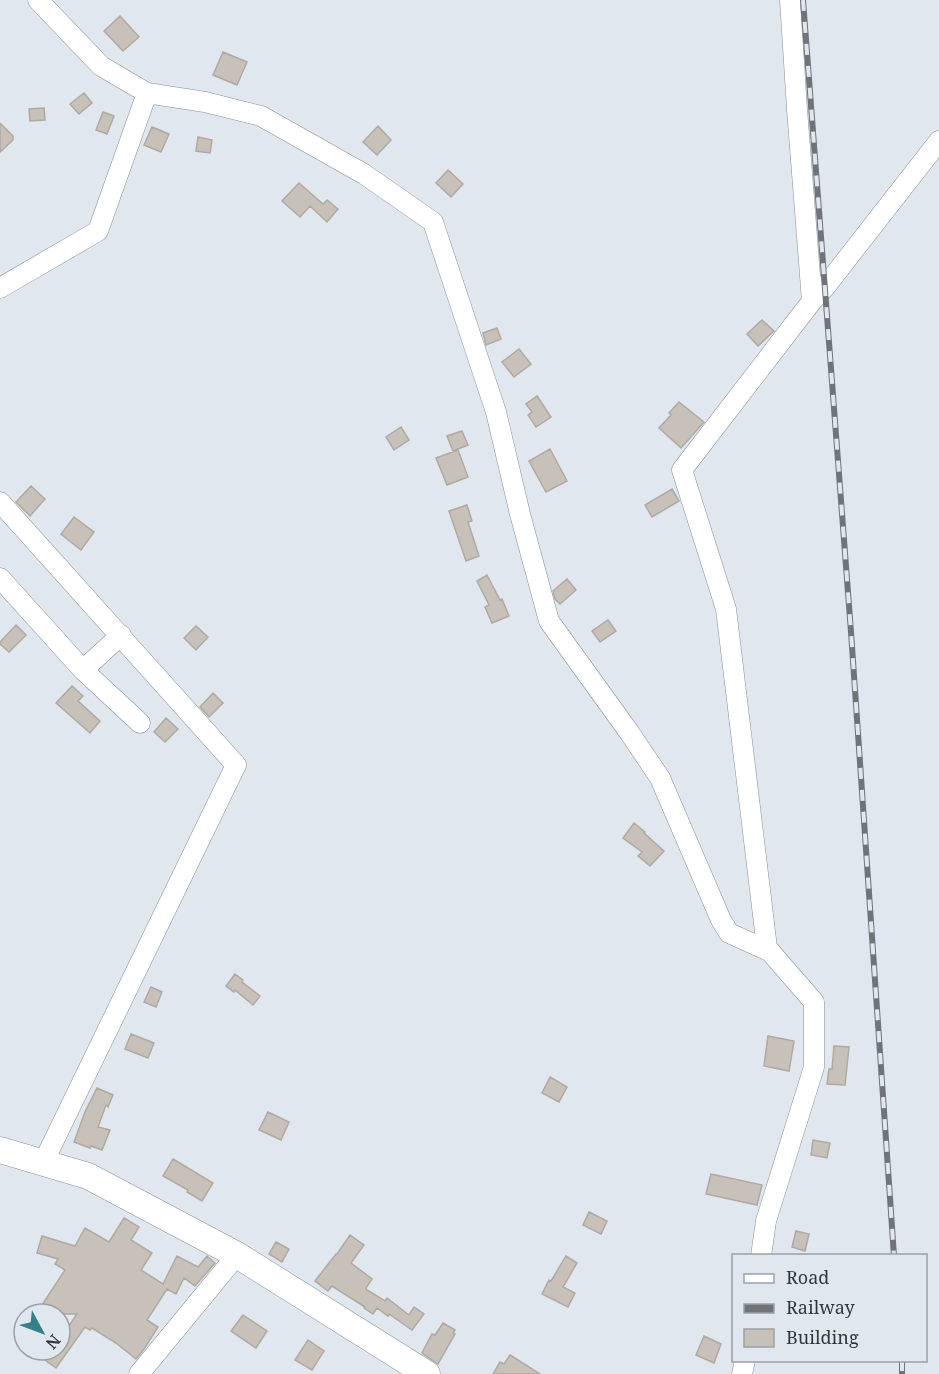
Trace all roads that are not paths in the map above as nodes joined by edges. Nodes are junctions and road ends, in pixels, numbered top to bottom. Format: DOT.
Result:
graph roads {
  1 [pos="38,0"];
  2 [pos="790,0"];
  3 [pos="147,93"];
  4 [pos="939,141"];
  5 [pos="0,288"];
  6 [pos="812,301"];
  7 [pos="0,502"];
  8 [pos="0,578"];
  9 [pos="120,636"];
  10 [pos="83,670"];
  11 [pos="140,723"];
  12 [pos="771,952"];
  13 [pos="0,1150"];
  14 [pos="44,1163"];
  15 [pos="761,1254"];
  16 [pos="237,1255"];
  17 [pos="139,1374"];
  18 [pos="427,1374"];
  1 -- 3 [label="street"];
  2 -- 6 [label="street"];
  3 -- 5 [label="street"];
  3 -- 12 [label="street"];
  4 -- 6 [label="street"];
  6 -- 12 [label="street"];
  7 -- 9 [label="street"];
  8 -- 10 [label="street"];
  9 -- 10 [label="street"];
  9 -- 14 [label="street"];
  10 -- 11 [label="street"];
  12 -- 15 [label="street"];
  13 -- 14 [label="main road"];
  14 -- 16 [label="main road"];
  16 -- 17 [label="street"];
  16 -- 18 [label="main road"];
}
